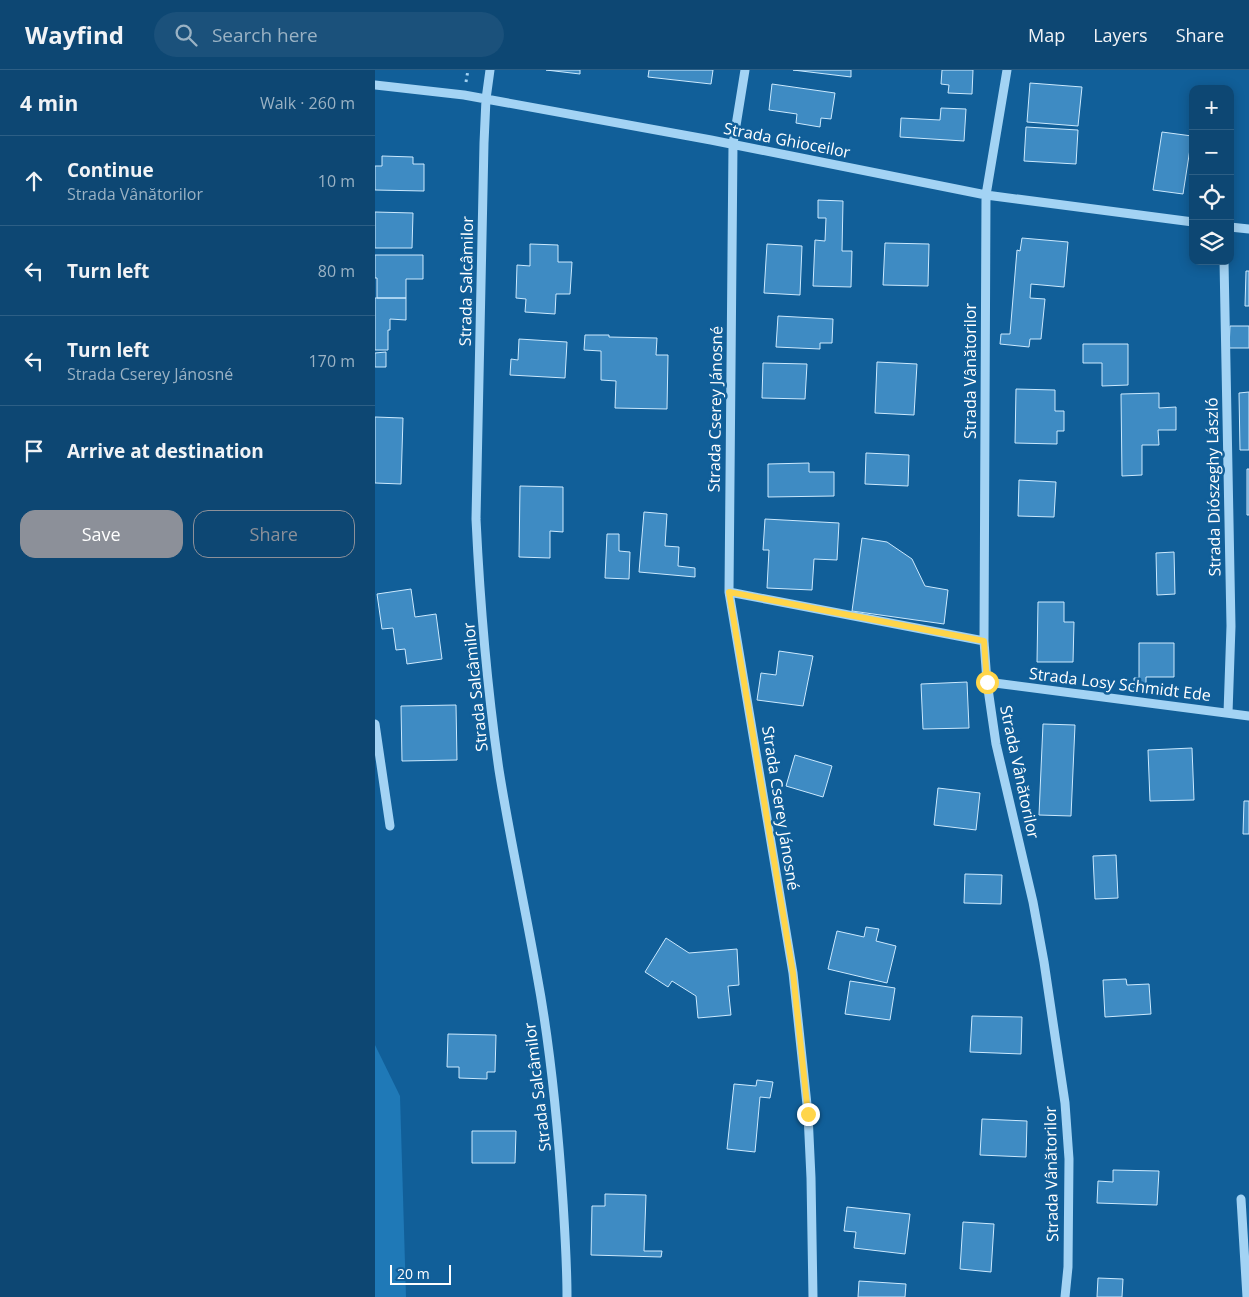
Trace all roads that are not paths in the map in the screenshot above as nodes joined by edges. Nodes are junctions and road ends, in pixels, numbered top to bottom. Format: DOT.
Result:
graph roads {
  1 [pos="490,70"];
  2 [pos="745,70"];
  3 [pos="1007,70"];
  4 [pos="375,84"];
  5 [pos="486,99"];
  6 [pos="733,144"];
  7 [pos="986,194"];
  8 [pos="1189,221"];
  9 [pos="1234,227"];
  10 [pos="1249,229"];
  11 [pos="1224,265"];
  12 [pos="729,592"];
  13 [pos="984,641"];
  14 [pos="987,682"];
  15 [pos="1228,713"];
  16 [pos="1249,716"];
  17 [pos="375,724"];
  18 [pos="391,826"];
  19 [pos="1241,1199"];
  20 [pos="567,1297"];
  21 [pos="813,1297"];
  22 [pos="1065,1297"];
  23 [pos="1247,1297"];
  1 -- 5 [label="street, Strada Salcâmilor"];
  2 -- 6 [label="street, Strada Cserey Jánosné"];
  3 -- 7 [label="street, Strada Vânătorilor"];
  4 -- 5 [label="street, Strada Ghioceilor"];
  5 -- 6 [label="street, Strada Ghioceilor"];
  5 -- 20 [label="street, Strada Salcâmilor"];
  6 -- 7 [label="street, Strada Ghioceilor"];
  6 -- 12 [label="street, Strada Cserey Jánosné"];
  7 -- 8 [label="street, Strada Ghioceilor"];
  7 -- 13 [label="street, Strada Vânătorilor"];
  9 -- 10 [label="street"];
  11 -- 15 [label="street, Strada Diószeghy László"];
  12 -- 13 [label="street"];
  12 -- 21 [label="street, Strada Cserey Jánosné"];
  13 -- 14 [label="street, Strada Vânătorilor"];
  14 -- 15 [label="street, Strada Losy Schmidt Ede"];
  14 -- 22 [label="street, Strada Vânătorilor"];
  15 -- 16 [label="street, Strada Losy Schmidt Ede"];
  17 -- 18 [label="street"];
  19 -- 23 [label="street"];
}
